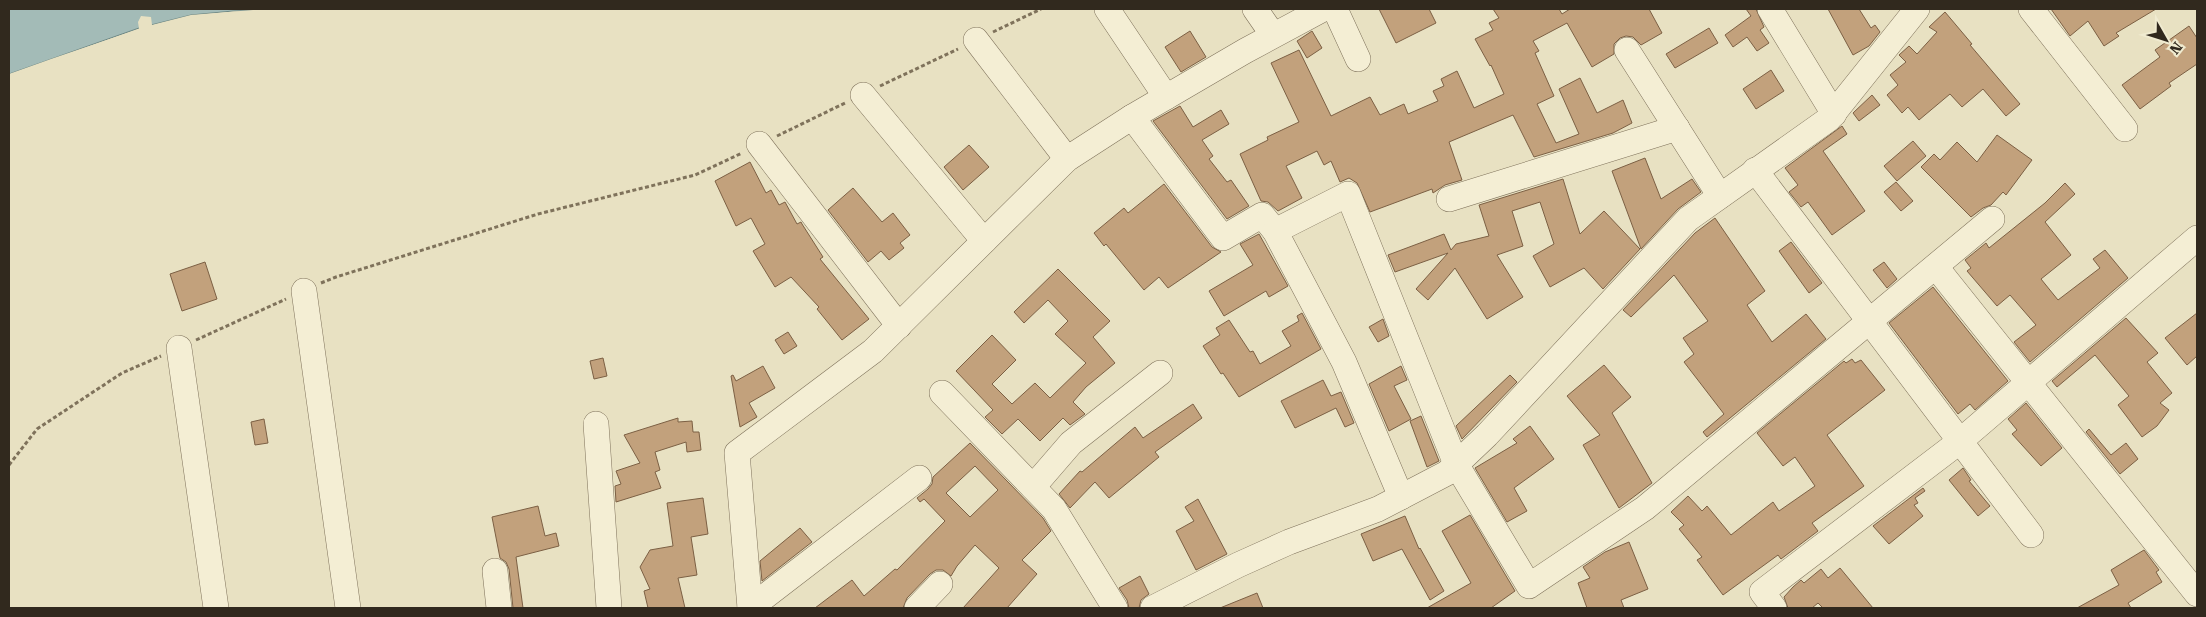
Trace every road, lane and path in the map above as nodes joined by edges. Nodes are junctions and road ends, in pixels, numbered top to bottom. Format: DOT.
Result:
graph roads {
  1 [pos="1041,9"];
  2 [pos="1106,9"];
  3 [pos="1255,9"];
  4 [pos="1323,9"];
  5 [pos="1335,9"];
  6 [pos="1770,9"];
  7 [pos="1917,9"];
  8 [pos="2030,9"];
  9 [pos="1273,35"];
  10 [pos="976,40"];
  11 [pos="1627,50"];
  12 [pos="1358,59"];
  13 [pos="862,95"];
  14 [pos="1166,97"];
  15 [pos="1834,114"];
  16 [pos="1132,117"];
  17 [pos="1677,128"];
  18 [pos="2125,129"];
  19 [pos="759,144"];
  20 [pos="1067,159"];
  21 [pos="1755,170"];
  22 [pos="1720,196"];
  23 [pos="1448,199"];
  24 [pos="1992,218"];
  25 [pos="1275,231"];
  26 [pos="2197,238"];
  27 [pos="984,241"];
  28 [pos="1936,267"];
  29 [pos="304,290"];
  30 [pos="1869,322"];
  31 [pos="898,326"];
  32 [pos="179,348"];
  33 [pos="1160,373"];
  34 [pos="2029,383"];
  35 [pos="942,393"];
  36 [pos="596,424"];
  37 [pos="1959,442"];
  38 [pos="1456,464"];
  39 [pos="9,465"];
  40 [pos="919,478"];
  41 [pos="1033,487"];
  42 [pos="1401,497"];
  43 [pos="2031,535"];
  44 [pos="495,571"];
  45 [pos="940,584"];
  46 [pos="2197,594"];
  47 [pos="216,608"];
  48 [pos="348,608"];
  49 [pos="499,608"];
  50 [pos="609,608"];
  51 [pos="750,608"];
  52 [pos="917,608"];
  53 [pos="1115,608"];
  54 [pos="1153,608"];
  55 [pos="1774,608"];
  1 -- 10 [label="path"];
  2 -- 14 [label="street"];
  3 -- 9 [label="street"];
  4 -- 9 [label="street"];
  5 -- 12 [label="street"];
  6 -- 15 [label="street"];
  7 -- 15 [label="street"];
  8 -- 18 [label="street"];
  9 -- 14 [label="street"];
  10 -- 13 [label="path"];
  10 -- 20 [label="street"];
  11 -- 17 [label="street"];
  13 -- 19 [label="path"];
  13 -- 27 [label="street"];
  14 -- 16 [label="street"];
  15 -- 21 [label="street"];
  16 -- 20 [label="street"];
  16 -- 25 [label="street"];
  17 -- 22 [label="street"];
  17 -- 23 [label="street"];
  19 -- 29 [label="path"];
  19 -- 31 [label="street"];
  20 -- 27 [label="street"];
  21 -- 22 [label="street"];
  21 -- 30 [label="street"];
  22 -- 38 [label="street"];
  24 -- 28 [label="street"];
  25 -- 38 [label="street"];
  25 -- 42 [label="street"];
  26 -- 34 [label="street"];
  27 -- 31 [label="street"];
  28 -- 30 [label="street"];
  28 -- 34 [label="street"];
  29 -- 32 [label="path"];
  29 -- 48 [label="street"];
  30 -- 37 [label="street"];
  30 -- 38 [label="street"];
  31 -- 51 [label="street"];
  32 -- 39 [label="path"];
  32 -- 47 [label="street"];
  33 -- 41 [label="street"];
  34 -- 37 [label="street"];
  34 -- 46 [label="street"];
  35 -- 41 [label="street"];
  36 -- 50 [label="street"];
  37 -- 43 [label="street"];
  37 -- 55 [label="street"];
  38 -- 42 [label="street"];
  40 -- 51 [label="street"];
  41 -- 53 [label="street"];
  42 -- 54 [label="street"];
  44 -- 49 [label="street"];
  45 -- 52 [label="street"];
}
